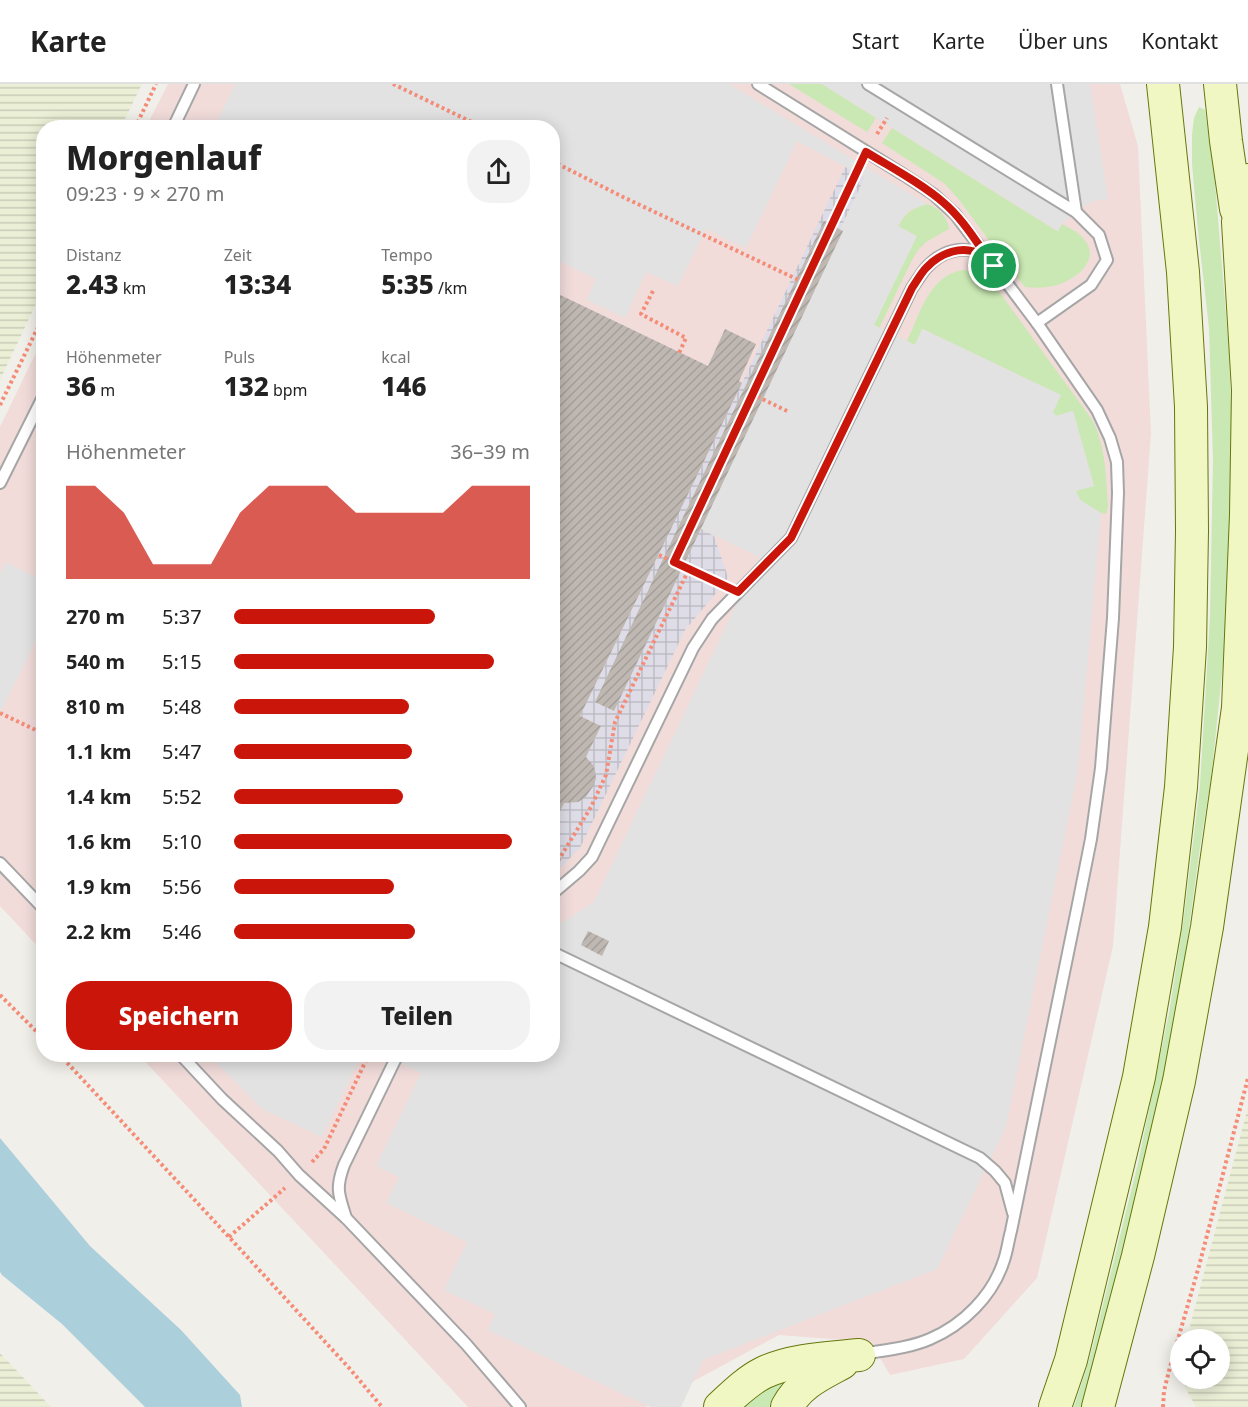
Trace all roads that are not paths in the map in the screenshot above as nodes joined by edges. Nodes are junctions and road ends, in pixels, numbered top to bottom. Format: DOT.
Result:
graph roads {
  1 [pos="194,84"];
  2 [pos="758,84"];
  3 [pos="868,84"];
  4 [pos="1057,84"];
  5 [pos="1163,84"];
  6 [pos="1220,84"];
  7 [pos="177,120"];
  8 [pos="1248,180"];
  9 [pos="1076,212"];
  10 [pos="1238,222"];
  11 [pos="994,266"];
  12 [pos="1037,323"];
  13 [pos="36,411"];
  14 [pos="0,483"];
  15 [pos="0,863"];
  16 [pos="560,887"];
  17 [pos="36,901"];
  18 [pos="560,956"];
  19 [pos="187,1062"];
  20 [pos="394,1062"];
  21 [pos="1014,1216"];
  22 [pos="346,1218"];
  23 [pos="859,1355"];
  24 [pos="520,1407"];
  25 [pos="720,1407"];
  26 [pos="787,1407"];
  27 [pos="1055,1407"];
  28 [pos="1099,1407"];
  1 -- 7 [label="lane"];
  2 -- 11 [label="lane"];
  3 -- 9 [label="lane"];
  4 -- 9 [label="lane"];
  5 -- 27 [label="main road"];
  6 -- 10 [label="main road"];
  8 -- 10 [label="main road"];
  9 -- 12 [label="lane"];
  10 -- 28 [label="main road"];
  11 -- 12 [label="lane"];
  11 -- 16 [label="lane"];
  12 -- 21 [label="lane"];
  13 -- 14 [label="lane"];
  15 -- 17 [label="lane"];
  18 -- 21 [label="lane"];
  19 -- 22 [label="lane"];
  20 -- 22 [label="lane"];
  21 -- 23 [label="lane"];
  22 -- 24 [label="lane"];
  23 -- 25 [label="main road"];
  23 -- 26 [label="main road"];
}
